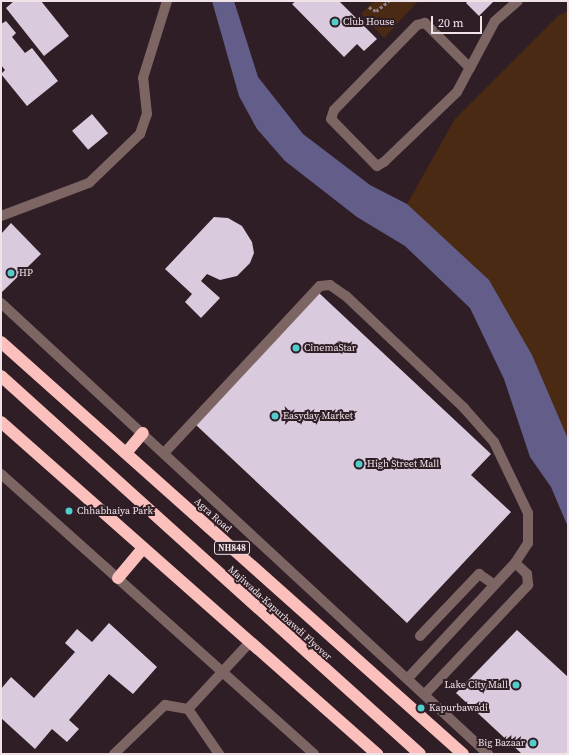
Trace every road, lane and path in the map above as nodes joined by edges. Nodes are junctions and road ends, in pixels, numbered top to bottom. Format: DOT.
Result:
graph roads {
  1 [pos="167,1"];
  2 [pos="389,1"];
  3 [pos="518,1"];
  4 [pos="368,7"];
  5 [pos="470,68"];
  6 [pos="1,216"];
  7 [pos="1,303"];
  8 [pos="1,342"];
  9 [pos="1,376"];
  10 [pos="1,422"];
  11 [pos="143,433"];
  12 [pos="165,452"];
  13 [pos="126,453"];
  14 [pos="1,474"];
  15 [pos="144,548"];
  16 [pos="515,563"];
  17 [pos="118,578"];
  18 [pos="495,585"];
  19 [pos="420,636"];
  20 [pos="250,642"];
  21 [pos="224,674"];
  22 [pos="409,677"];
  23 [pos="426,693"];
  24 [pos="188,709"];
  25 [pos="114,754"];
  26 [pos="219,754"];
  27 [pos="314,754"];
  28 [pos="377,754"];
  29 [pos="420,754"];
  30 [pos="463,754"];
  31 [pos="488,754"];
  1 -- 6 [label="street"];
  2 -- 4 [label="path"];
  3 -- 5 [label="street"];
  5 -- 5 [label="street"];
  7 -- 11 [label="street"];
  8 -- 13 [label="highway, Agra Road / NH848"];
  9 -- 29 [label="highway, Majiwada-Kapurbawdi Flyover"];
  10 -- 15 [label="highway"];
  11 -- 12 [label="street"];
  11 -- 13 [label="highway"];
  12 -- 16 [label="street"];
  12 -- 22 [label="street"];
  13 -- 30 [label="highway, Agra Road / NH848"];
  14 -- 17 [label="street"];
  15 -- 17 [label="highway"];
  15 -- 20 [label="highway"];
  16 -- 18 [label="street"];
  16 -- 23 [label="street"];
  17 -- 21 [label="street"];
  18 -- 19 [label="street"];
  18 -- 22 [label="street"];
  20 -- 21 [label="street"];
  20 -- 28 [label="highway"];
  21 -- 24 [label="street"];
  21 -- 27 [label="street"];
  22 -- 23 [label="street"];
  23 -- 31 [label="street"];
  24 -- 25 [label="street"];
  24 -- 26 [label="street"];
}
